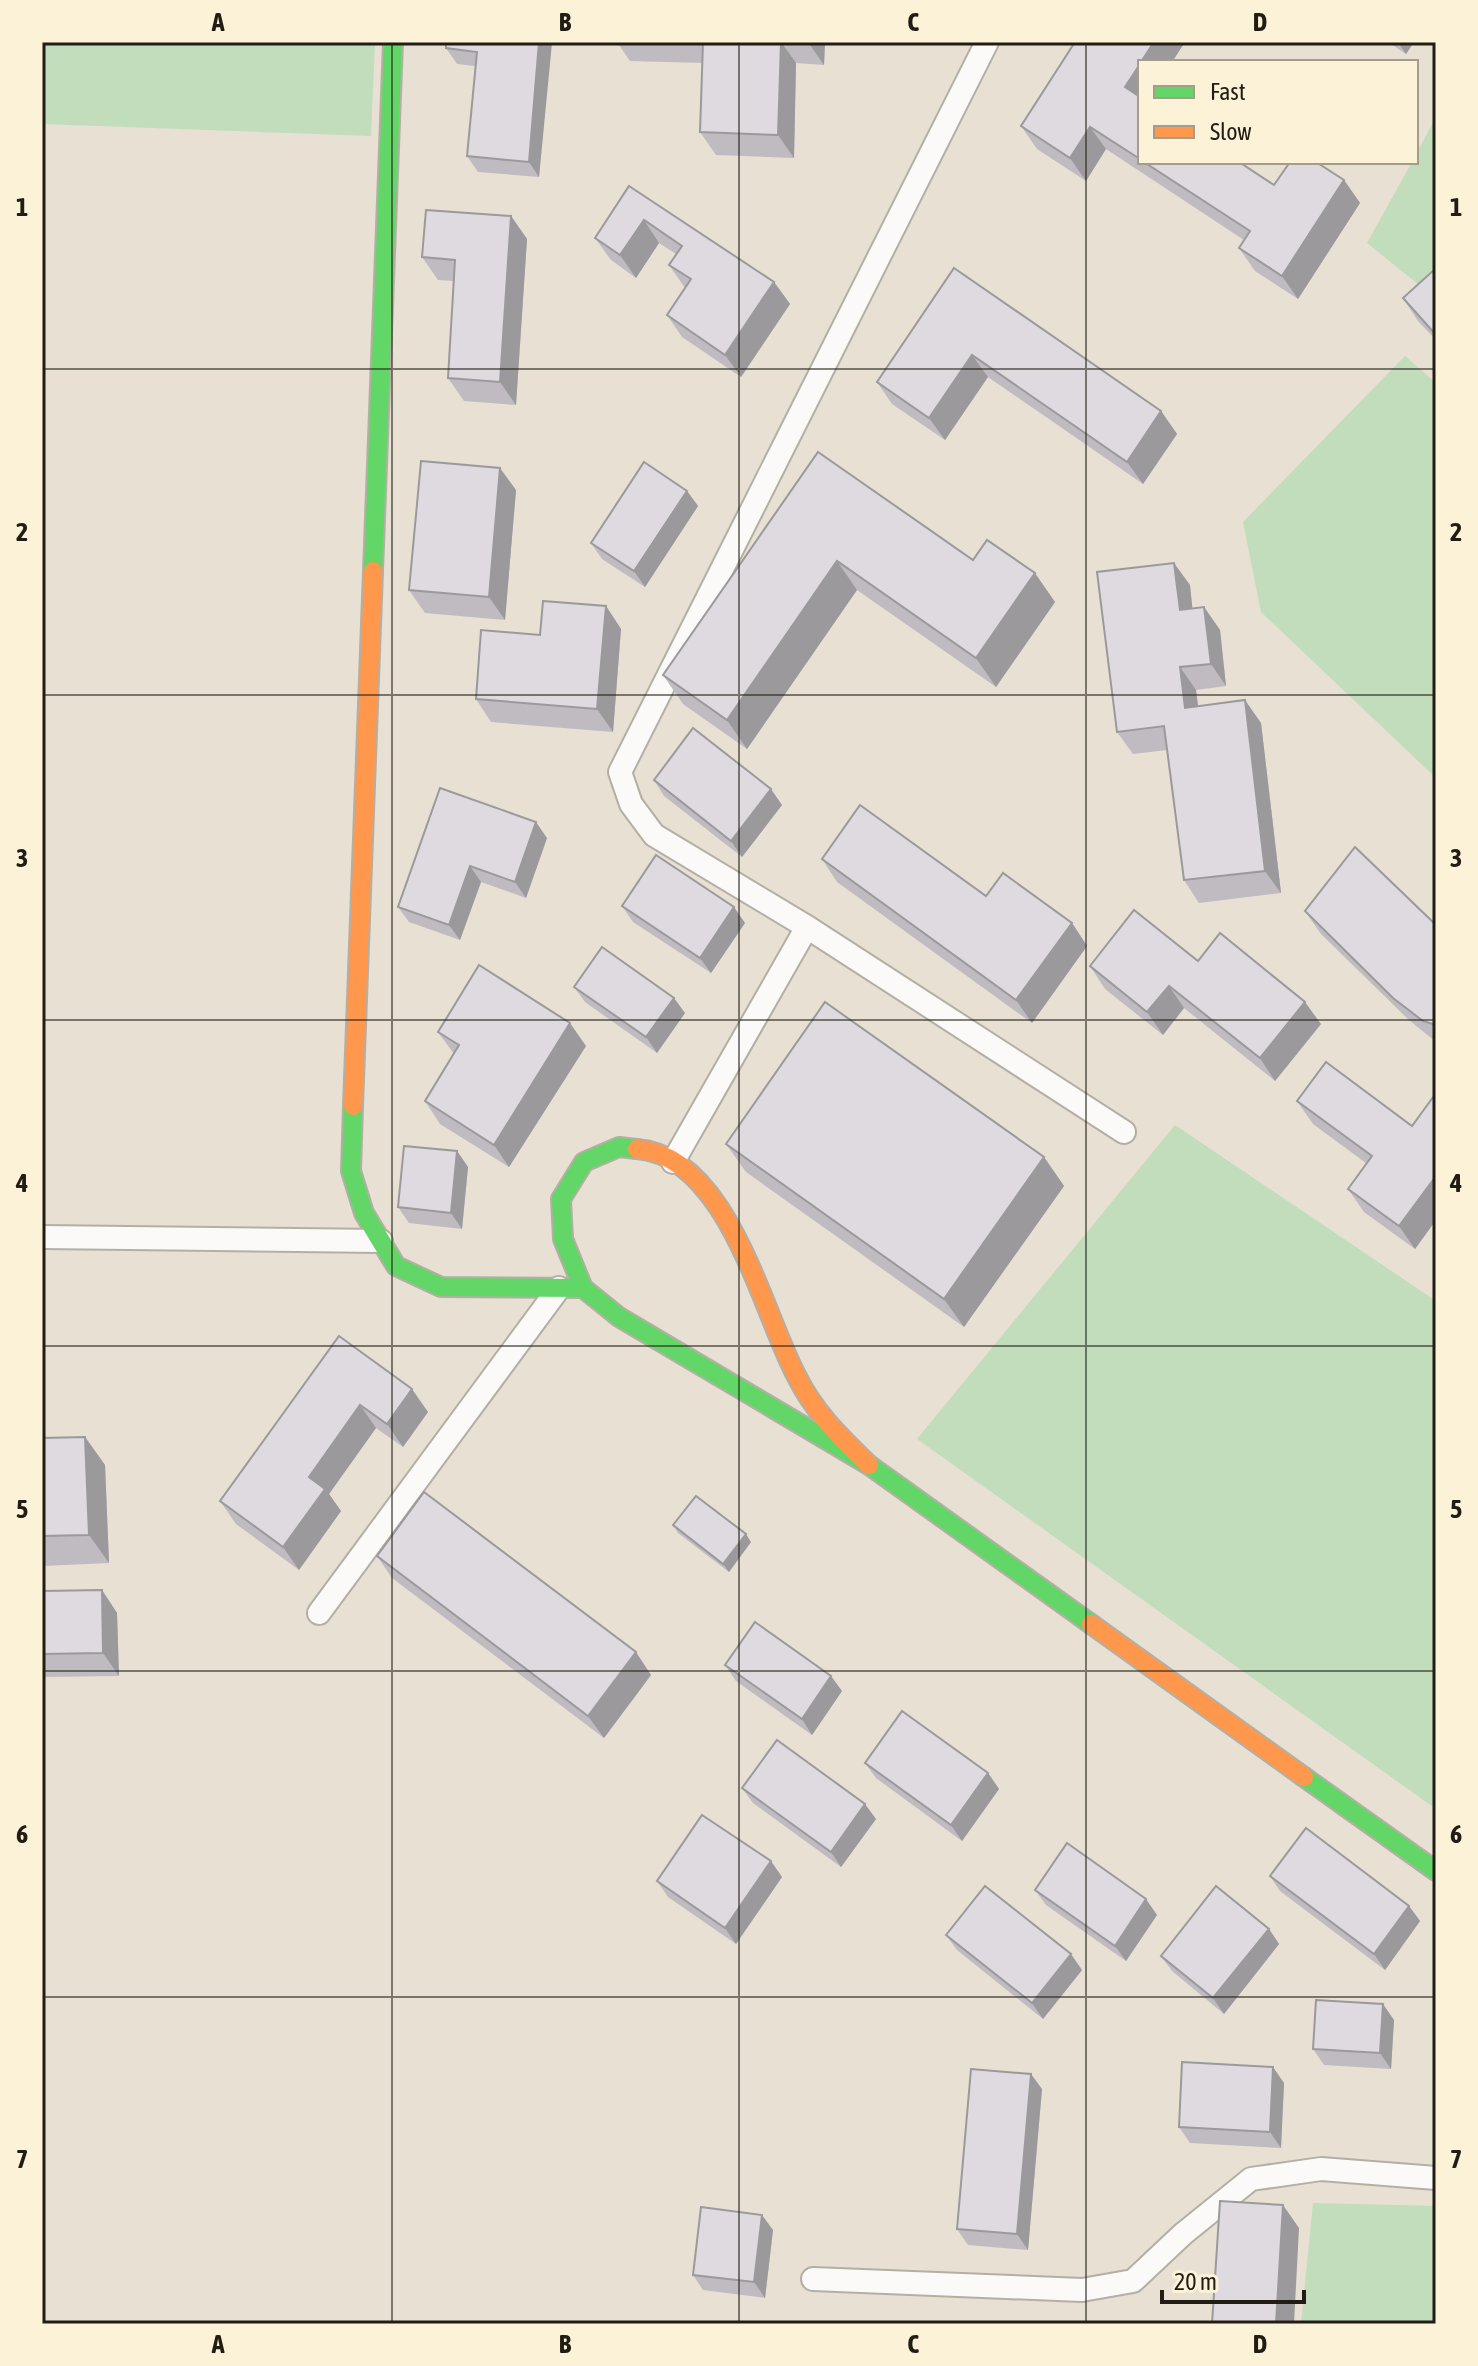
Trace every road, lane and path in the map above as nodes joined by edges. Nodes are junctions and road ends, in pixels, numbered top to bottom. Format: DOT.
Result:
graph roads {
  1 [pos="393,42"];
  2 [pos="987,42"];
  3 [pos="807,927"];
  4 [pos="1124,1132"];
  5 [pos="673,1162"];
  6 [pos="42,1237"];
  7 [pos="381,1241"];
  8 [pos="559,1288"];
  9 [pos="583,1288"];
  10 [pos="869,1465"];
  11 [pos="319,1613"];
  12 [pos="1436,1871"];
  13 [pos="1436,2178"];
  14 [pos="813,2279"];
  1 -- 7 [label="street"];
  2 -- 3 [label="lane"];
  3 -- 4 [label="lane"];
  3 -- 5 [label="lane"];
  5 -- 9 [label="street"];
  5 -- 10 [label="street"];
  6 -- 7 [label="lane"];
  7 -- 8 [label="street"];
  8 -- 9 [label="street"];
  8 -- 11 [label="lane"];
  9 -- 10 [label="street"];
  10 -- 12 [label="street"];
  13 -- 14 [label="lane"];
}
